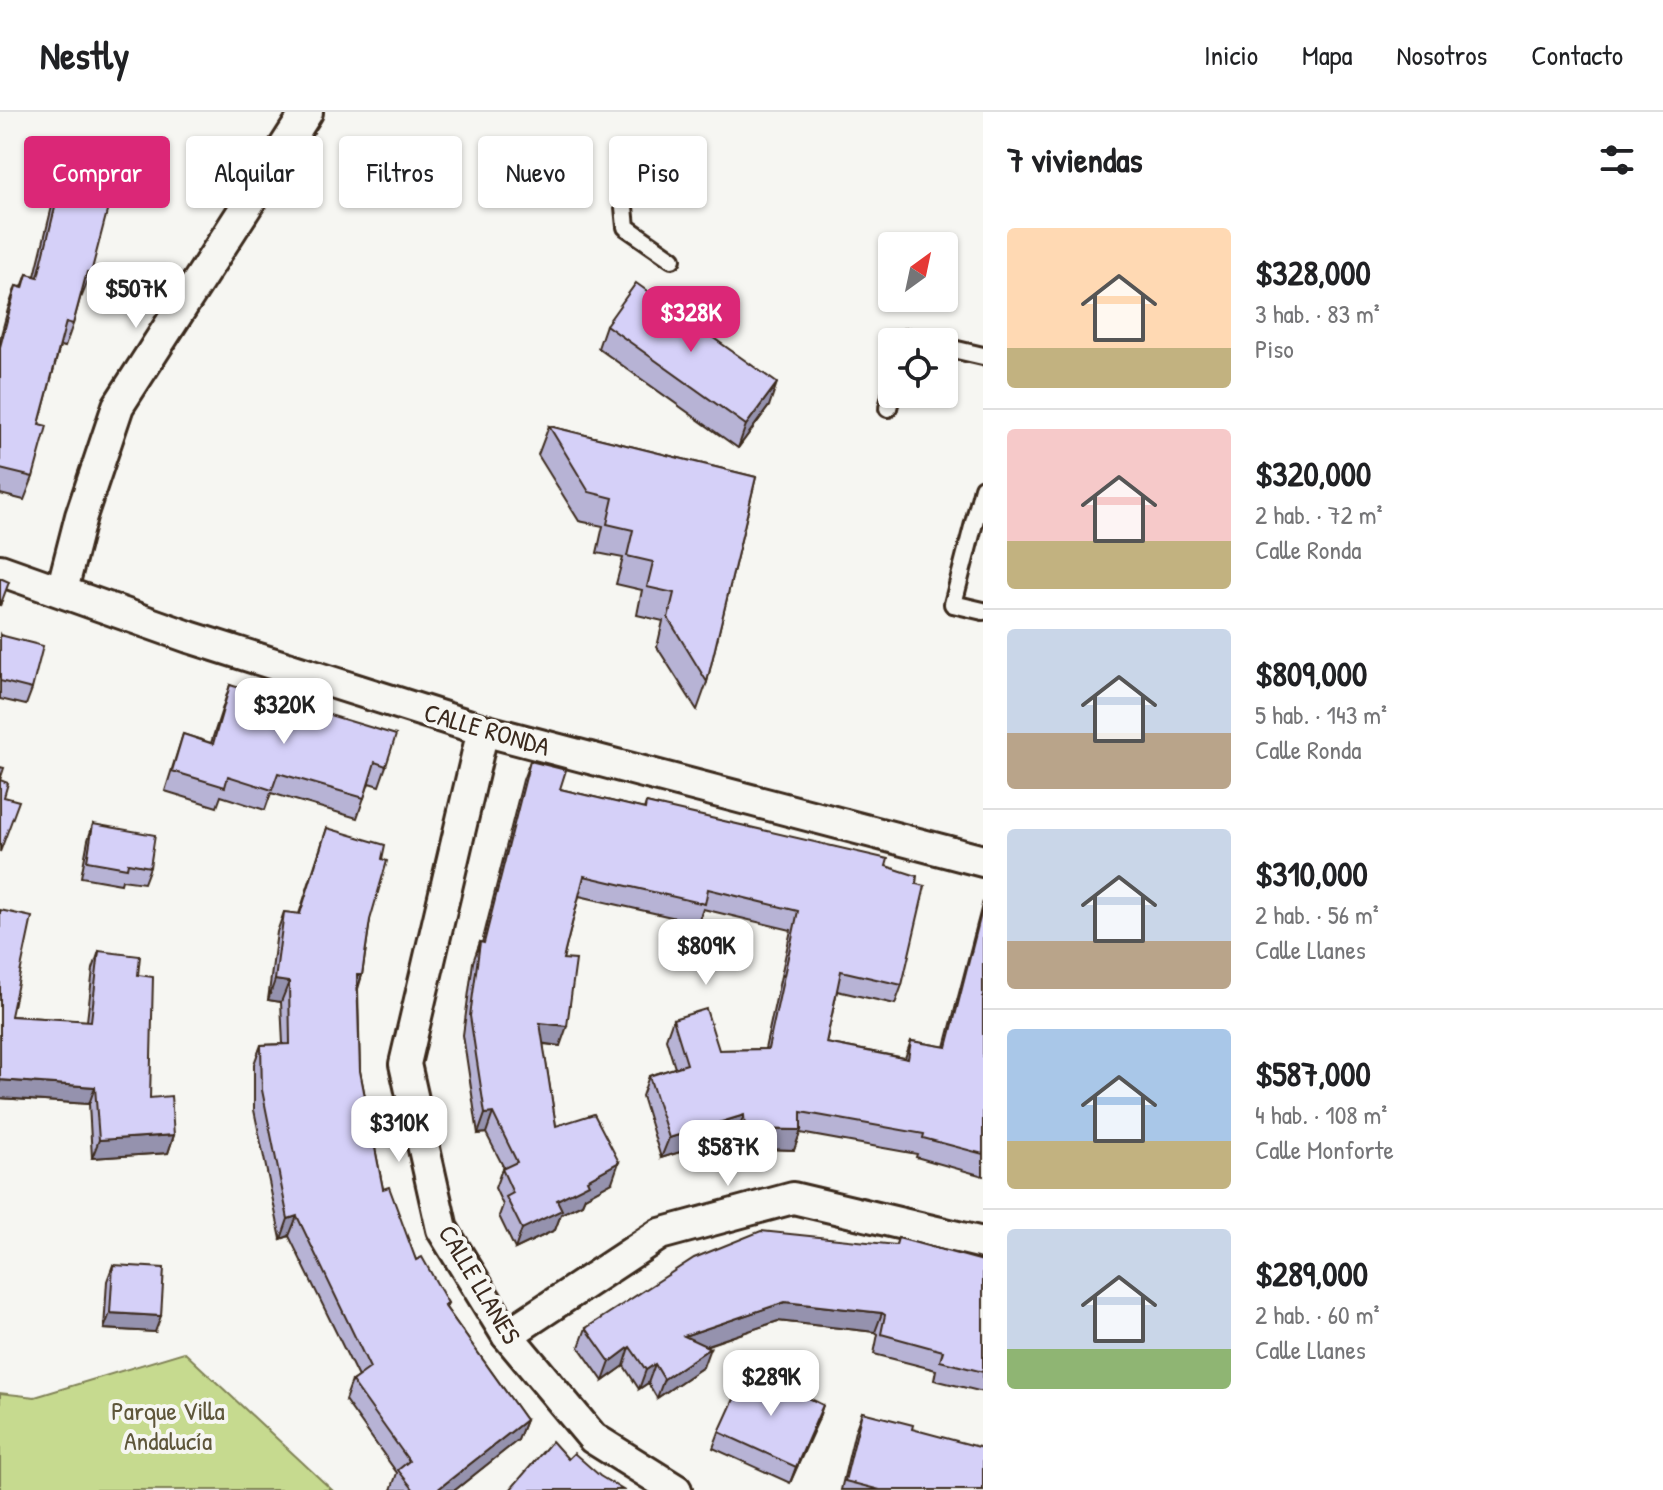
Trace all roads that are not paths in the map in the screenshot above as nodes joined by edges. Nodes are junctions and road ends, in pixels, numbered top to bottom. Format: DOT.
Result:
graph roads {
  1 [pos="307,112"];
  2 [pos="624,208"];
  3 [pos="672,259"];
  4 [pos="958,350"];
  5 [pos="983,356"];
  6 [pos="983,488"];
  7 [pos="0,570"];
  8 [pos="62,590"];
  9 [pos="983,611"];
  10 [pos="483,730"];
  11 [pos="983,861"];
  12 [pos="983,1243"];
  13 [pos="507,1335"];
  14 [pos="676,1490"];
  1 -- 8 [label="street"];
  2 -- 3 [label="lane"];
  4 -- 5 [label="lane"];
  6 -- 9 [label="lane"];
  7 -- 8 [label="street, CALLE RONDA"];
  8 -- 10 [label="street, CALLE RONDA"];
  10 -- 11 [label="street, CALLE RONDA"];
  10 -- 13 [label="street, CALLE LLANES"];
  12 -- 13 [label="street"];
  13 -- 14 [label="street, CALLE LLANES"];
}
